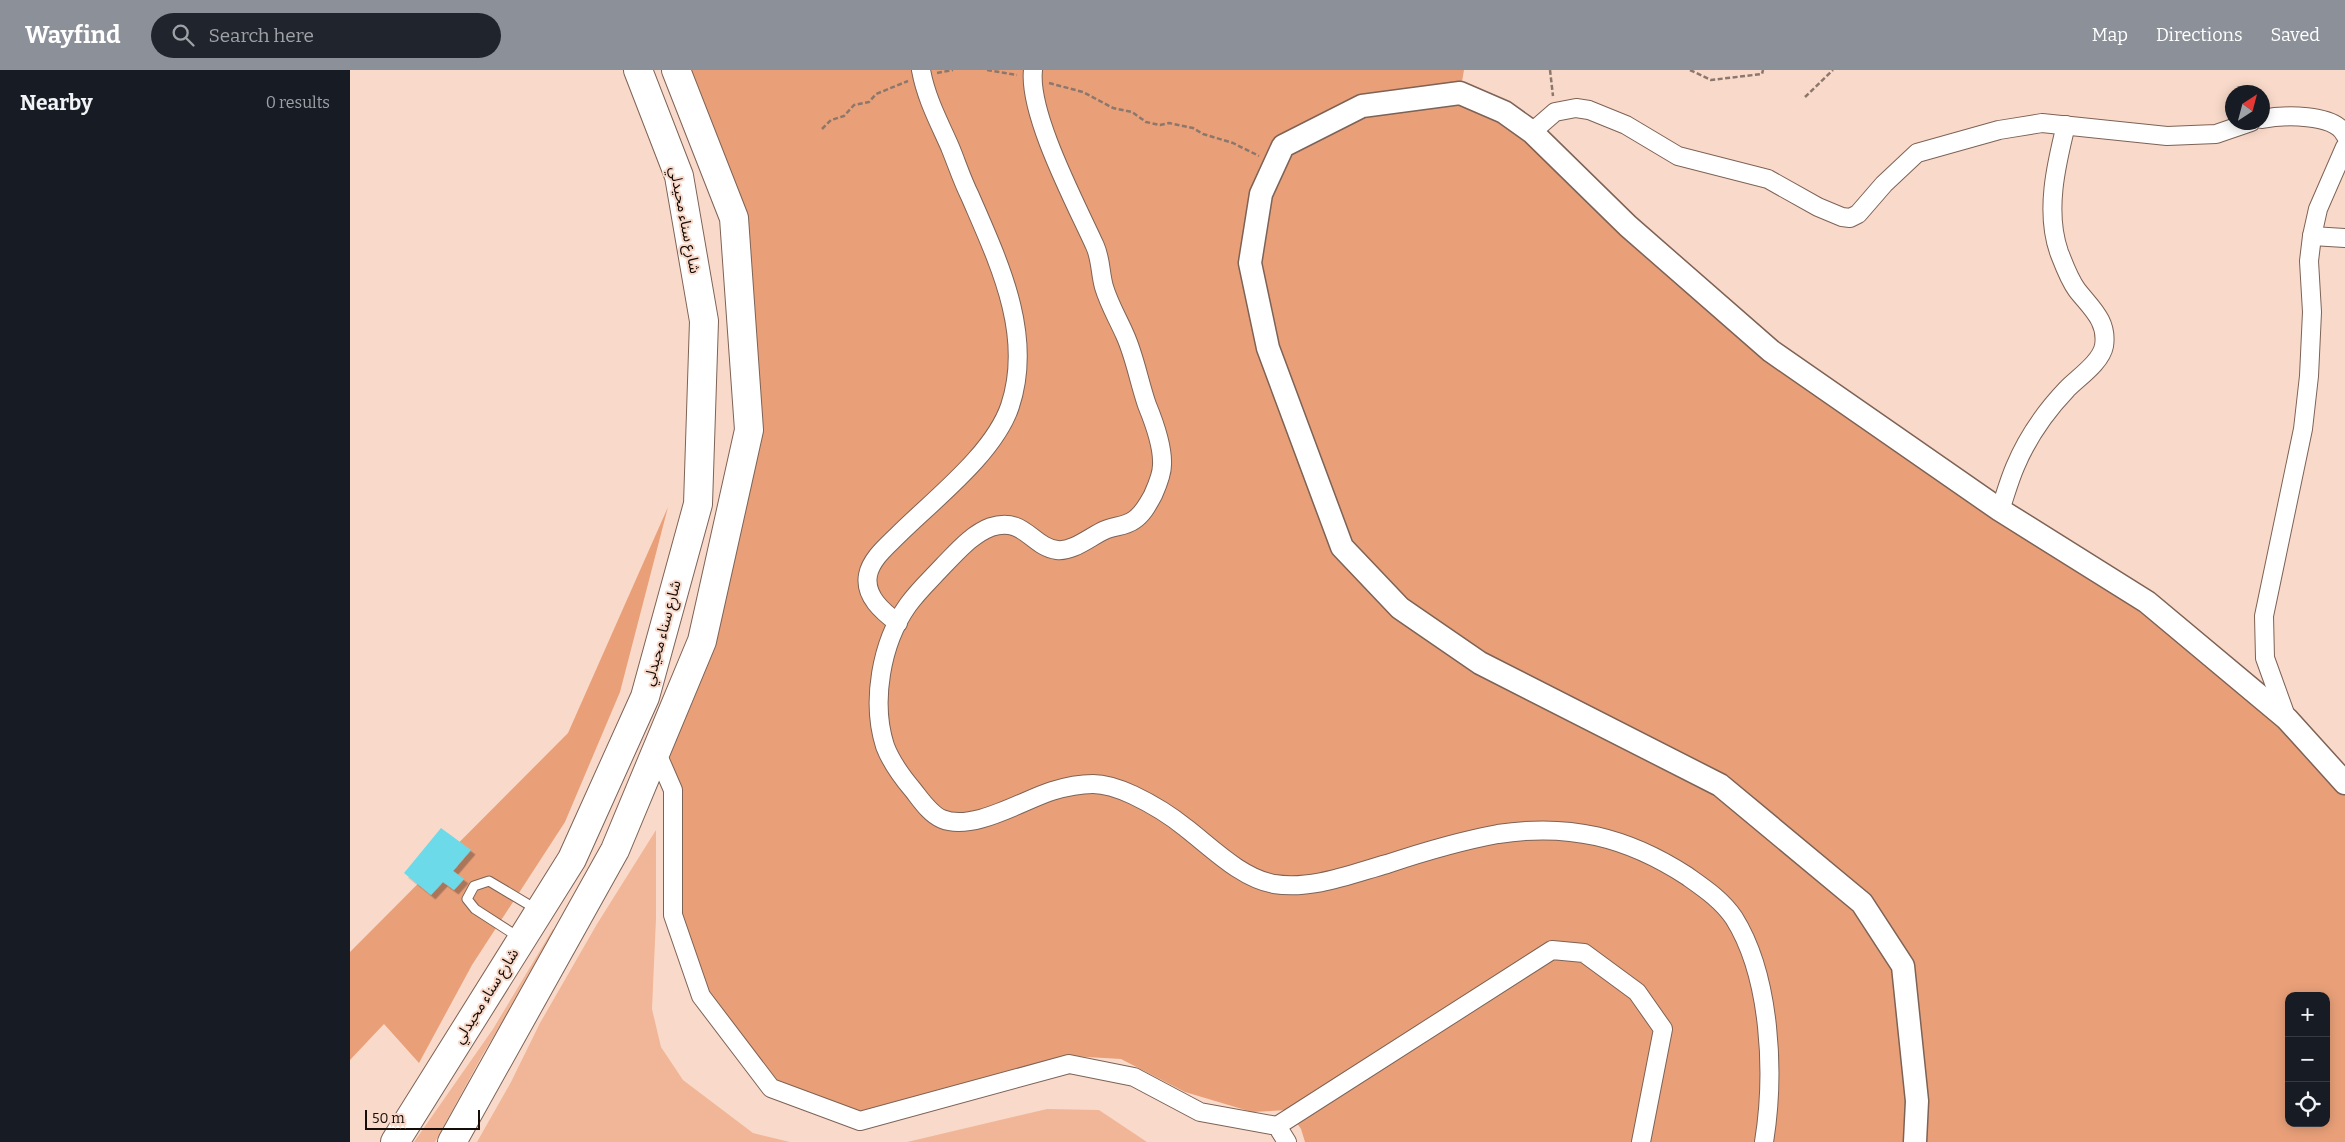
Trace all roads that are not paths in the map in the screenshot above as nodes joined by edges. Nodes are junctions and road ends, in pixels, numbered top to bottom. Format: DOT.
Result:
graph roads {
  1 [pos="638,70"];
  2 [pos="676,70"];
  3 [pos="921,74"];
  4 [pos="1033,75"];
  5 [pos="2270,118"];
  6 [pos="2066,125"];
  7 [pos="2228,130"];
  8 [pos="1532,132"];
  9 [pos="2345,135"];
  10 [pos="2345,147"];
  11 [pos="2312,236"];
  12 [pos="2345,238"];
  13 [pos="2000,510"];
  14 [pos="898,624"];
  15 [pos="2286,719"];
  16 [pos="656,751"];
  17 [pos="2345,783"];
  18 [pos="539,911"];
  19 [pos="522,939"];
  20 [pos="1277,1126"];
  21 [pos="394,1142"];
  22 [pos="452,1142"];
  23 [pos="1288,1142"];
  24 [pos="1641,1142"];
  25 [pos="1764,1142"];
  26 [pos="1915,1142"];
  1 -- 18 [label="main road, شارع سناء محيدلي"];
  2 -- 16 [label="main road"];
  3 -- 14 [label="street"];
  4 -- 14 [label="street"];
  5 -- 9 [label="street"];
  6 -- 7 [label="street"];
  6 -- 8 [label="street"];
  6 -- 13 [label="street"];
  8 -- 13 [label="street"];
  8 -- 26 [label="street"];
  10 -- 11 [label="street"];
  11 -- 12 [label="street"];
  11 -- 15 [label="street"];
  13 -- 15 [label="street"];
  14 -- 25 [label="street"];
  15 -- 17 [label="street"];
  16 -- 20 [label="street"];
  16 -- 22 [label="main road"];
  18 -- 19 [label="main road, شارع سناء محيدلي"];
  18 -- 19 [label="lane"];
  19 -- 21 [label="main road, شارع سناء محيدلي"];
  20 -- 23 [label="street"];
  20 -- 24 [label="street"];
}
